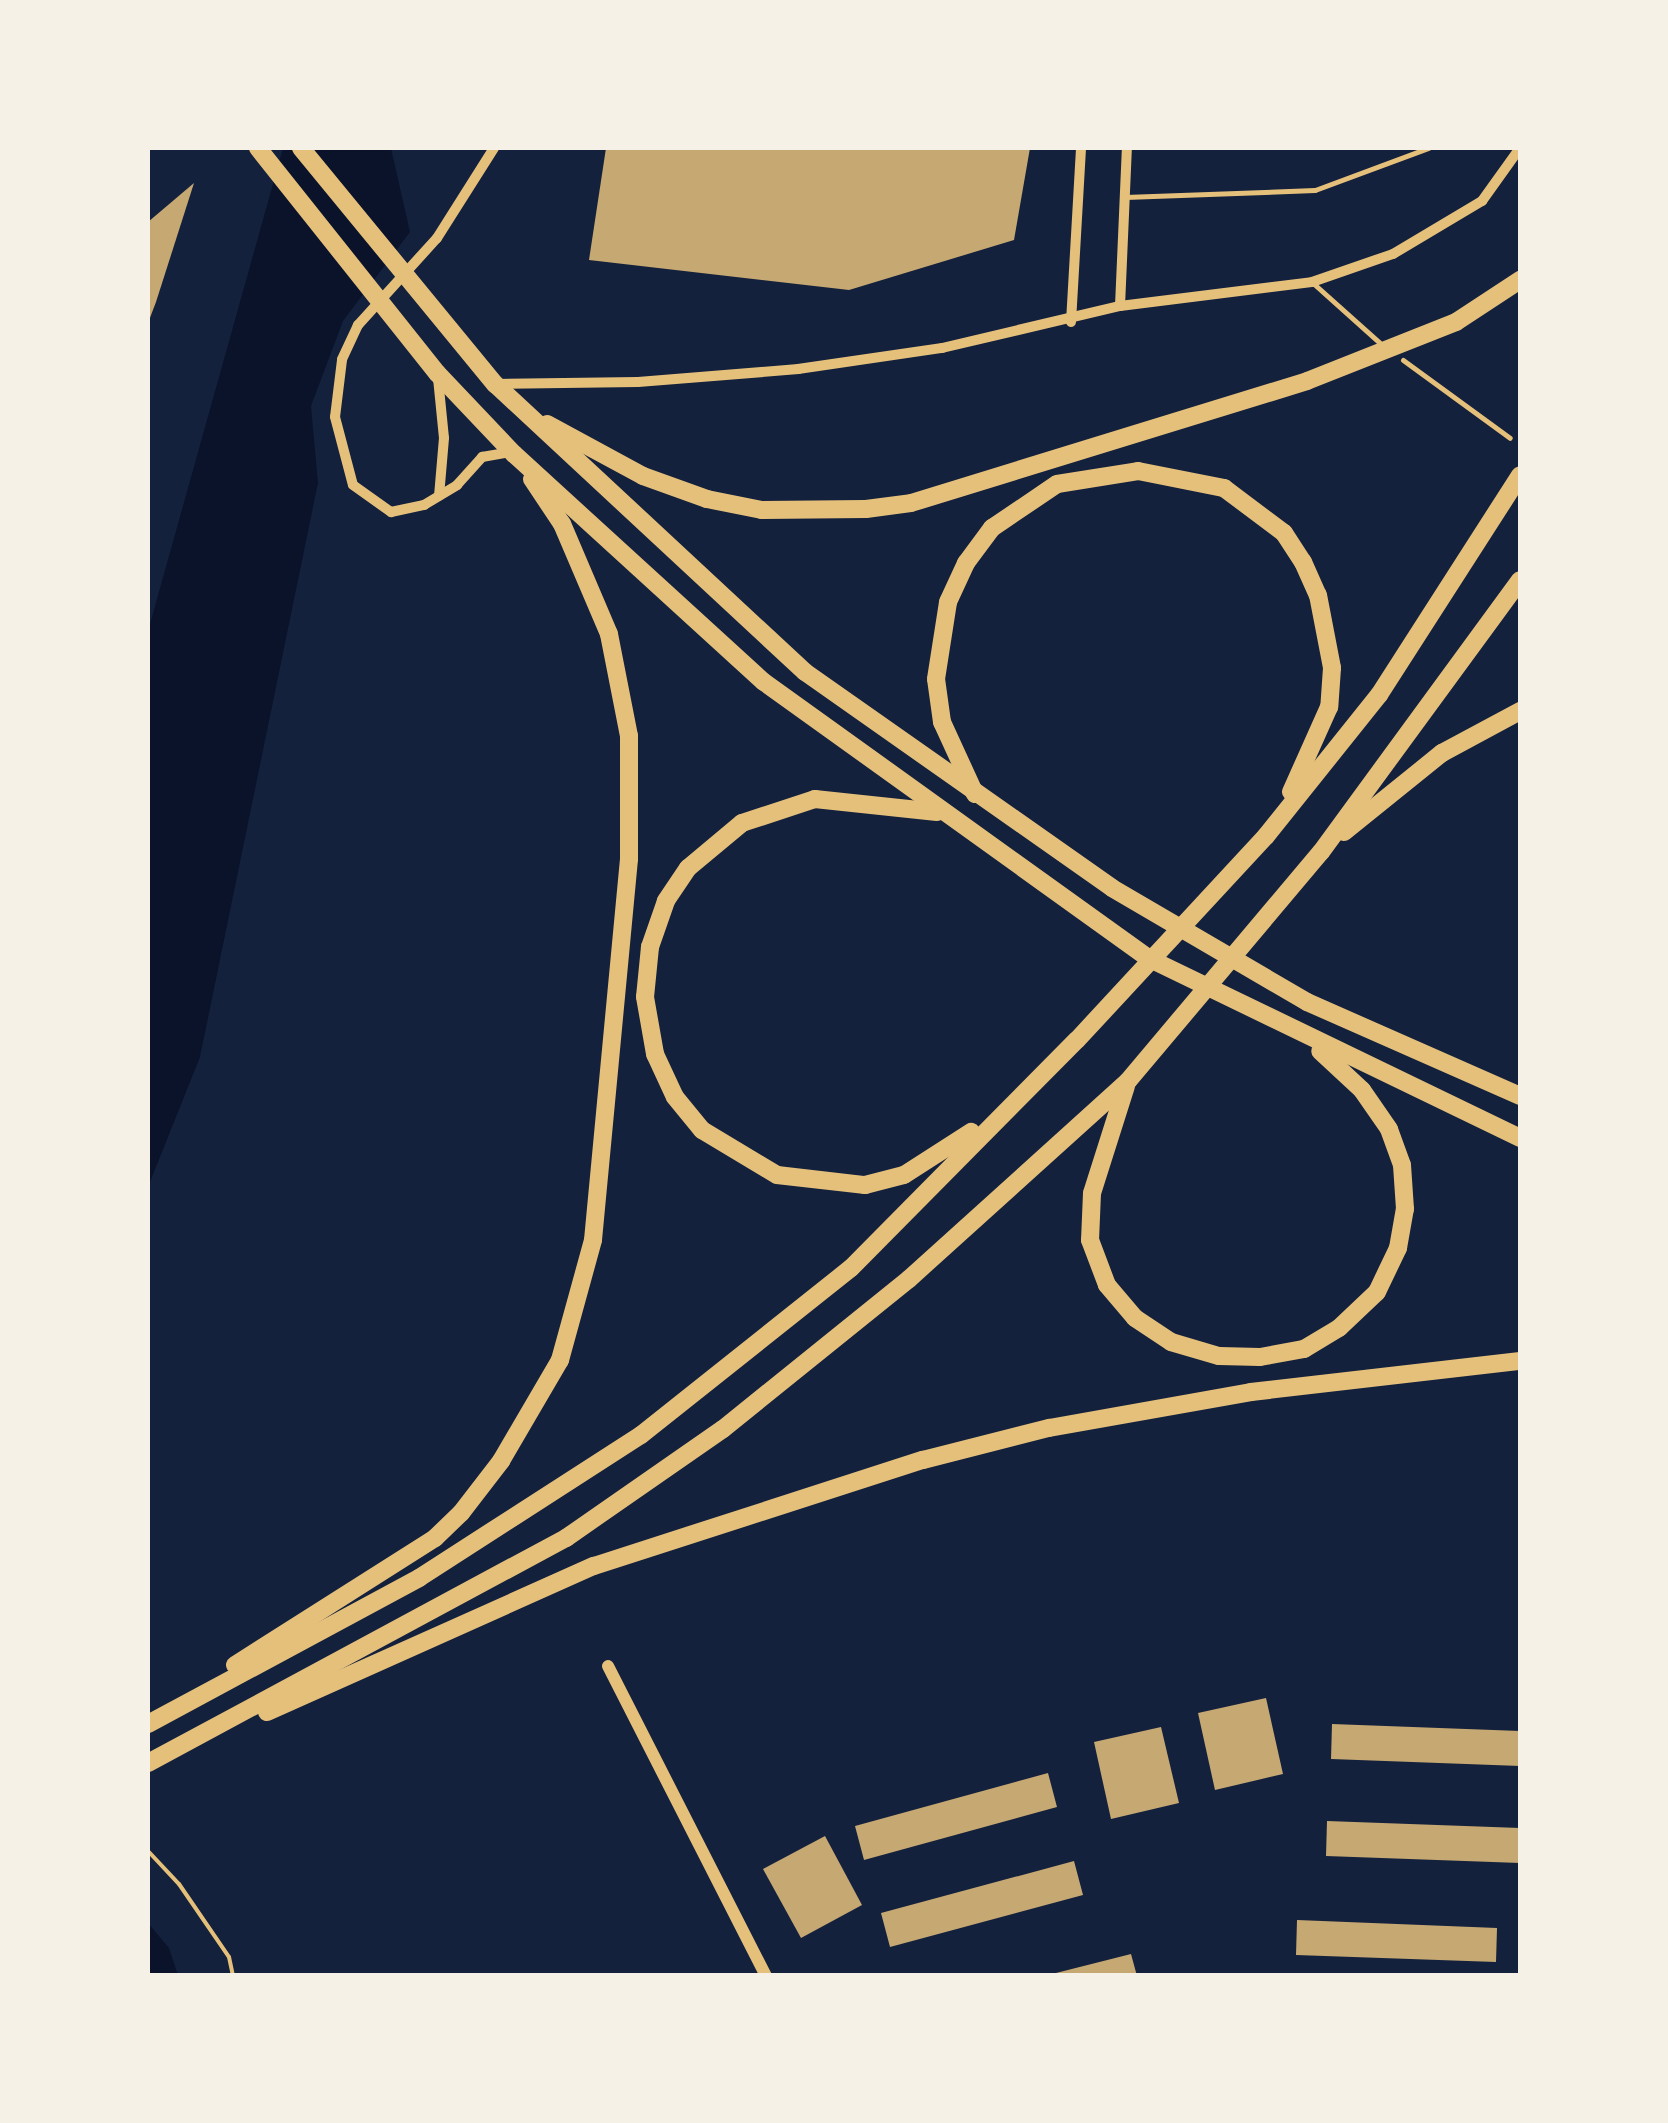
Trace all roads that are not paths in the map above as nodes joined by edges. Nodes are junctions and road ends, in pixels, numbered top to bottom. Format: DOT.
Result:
graph roads {
  1 [pos="258,148"];
  2 [pos="301,148"];
  3 [pos="494,148"];
  4 [pos="1081,148"];
  5 [pos="1127,148"];
  6 [pos="1428,148"];
  7 [pos="1520,148"];
  8 [pos="1125,198"];
  9 [pos="1520,280"];
  10 [pos="1312,282"];
  11 [pos="1120,306"];
  12 [pos="1071,322"];
  13 [pos="1380,343"];
  14 [pos="1403,360"];
  15 [pos="436,372"];
  16 [pos="495,384"];
  17 [pos="528,414"];
  18 [pos="1510,438"];
  19 [pos="514,454"];
  20 [pos="1520,475"];
  21 [pos="439,496"];
  22 [pos="1520,580"];
  23 [pos="1520,711"];
  24 [pos="975,794"];
  25 [pos="941,812"];
  26 [pos="1266,836"];
  27 [pos="1321,852"];
  28 [pos="1308,1039"];
  29 [pos="1078,1040"];
  30 [pos="1128,1081"];
  31 [pos="1515,1091"];
  32 [pos="1520,1138"];
  33 [pos="1520,1360"];
  34 [pos="608,1666"];
  35 [pos="148,1722"];
  36 [pos="148,1764"];
  37 [pos="766,1976"];
  1 -- 15 [label="highway"];
  2 -- 16 [label="highway"];
  3 -- 21 [label="street"];
  4 -- 12 [label="street"];
  5 -- 8 [label="street"];
  6 -- 8 [label="lane"];
  7 -- 10 [label="street"];
  8 -- 11 [label="street"];
  9 -- 17 [label="highway"];
  10 -- 11 [label="street"];
  10 -- 13 [label="lane"];
  11 -- 12 [label="street"];
  12 -- 16 [label="street"];
  14 -- 18 [label="lane"];
  15 -- 19 [label="highway"];
  15 -- 21 [label="street"];
  16 -- 17 [label="highway"];
  17 -- 24 [label="highway"];
  19 -- 21 [label="street"];
  19 -- 25 [label="highway"];
  19 -- 35 [label="highway"];
  20 -- 26 [label="highway"];
  22 -- 27 [label="highway"];
  23 -- 27 [label="highway"];
  24 -- 26 [label="highway"];
  24 -- 31 [label="highway"];
  25 -- 28 [label="highway"];
  25 -- 29 [label="highway"];
  26 -- 29 [label="highway"];
  27 -- 30 [label="highway"];
  28 -- 30 [label="highway"];
  28 -- 32 [label="highway"];
  29 -- 35 [label="highway"];
  30 -- 36 [label="highway"];
  33 -- 36 [label="highway"];
  34 -- 37 [label="street"];
}
